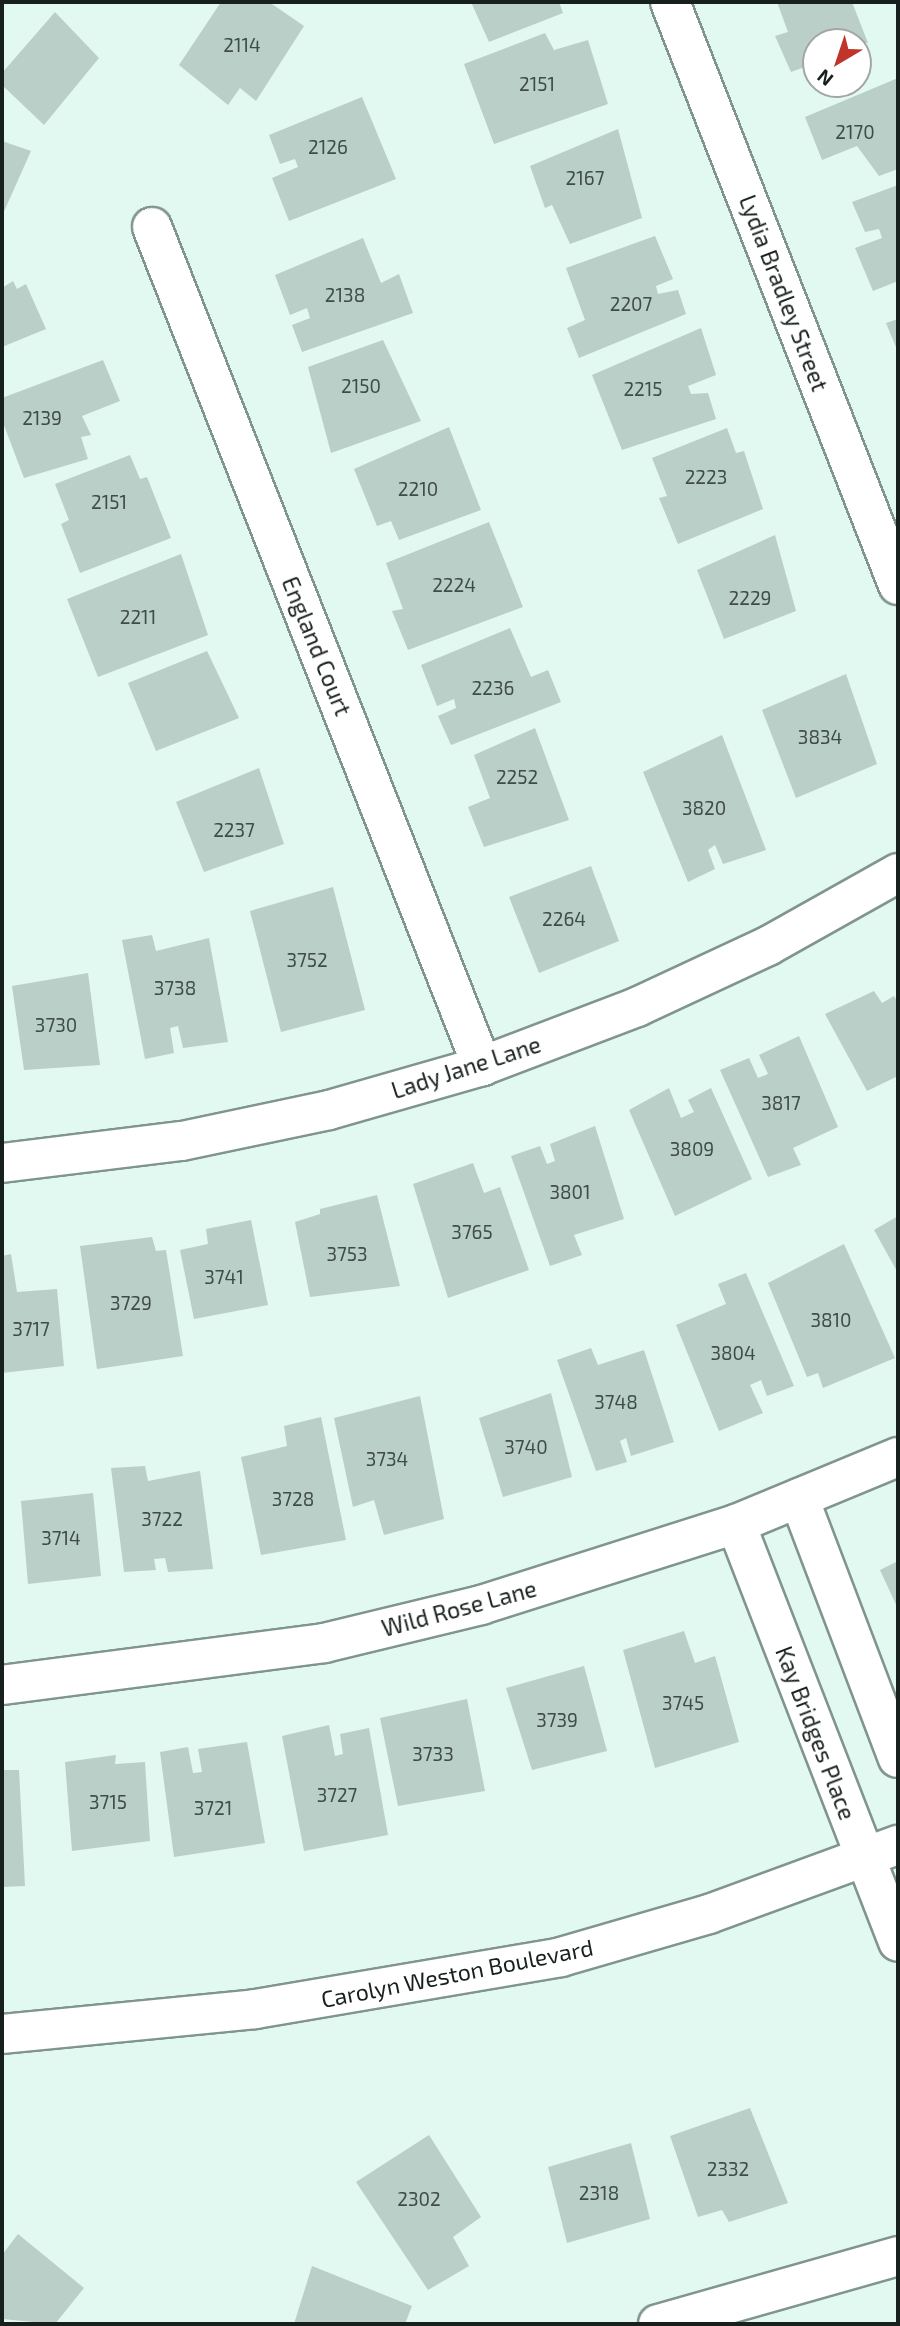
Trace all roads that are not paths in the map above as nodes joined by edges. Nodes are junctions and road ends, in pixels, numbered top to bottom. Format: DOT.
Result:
graph roads {
  1 [pos="670,2"];
  2 [pos="152,227"];
  3 [pos="898,584"];
  4 [pos="898,873"];
  5 [pos="482,1066"];
  6 [pos="2,1163"];
  7 [pos="898,1457"];
  8 [pos="799,1498"];
  9 [pos="736,1524"];
  10 [pos="2,1685"];
  11 [pos="898,1758"];
  12 [pos="882,1852"];
  13 [pos="898,1942"];
  14 [pos="2,2034"];
  15 [pos="898,2256"];
  16 [pos="658,2324"];
  1 -- 3 [label="street, Lydia Bradley Street"];
  2 -- 5 [label="street, England Court"];
  4 -- 5 [label="street, Lady Jane Lane"];
  5 -- 6 [label="street, Lady Jane Lane"];
  7 -- 8 [label="street, Wild Rose Lane"];
  8 -- 9 [label="street, Wild Rose Lane"];
  8 -- 11 [label="street"];
  9 -- 10 [label="street, Wild Rose Lane"];
  9 -- 12 [label="street, Kay Bridges Place"];
  12 -- 13 [label="street, Kay Bridges Place"];
  12 -- 14 [label="street, Carolyn Weston Boulevard"];
  15 -- 16 [label="street"];
}
